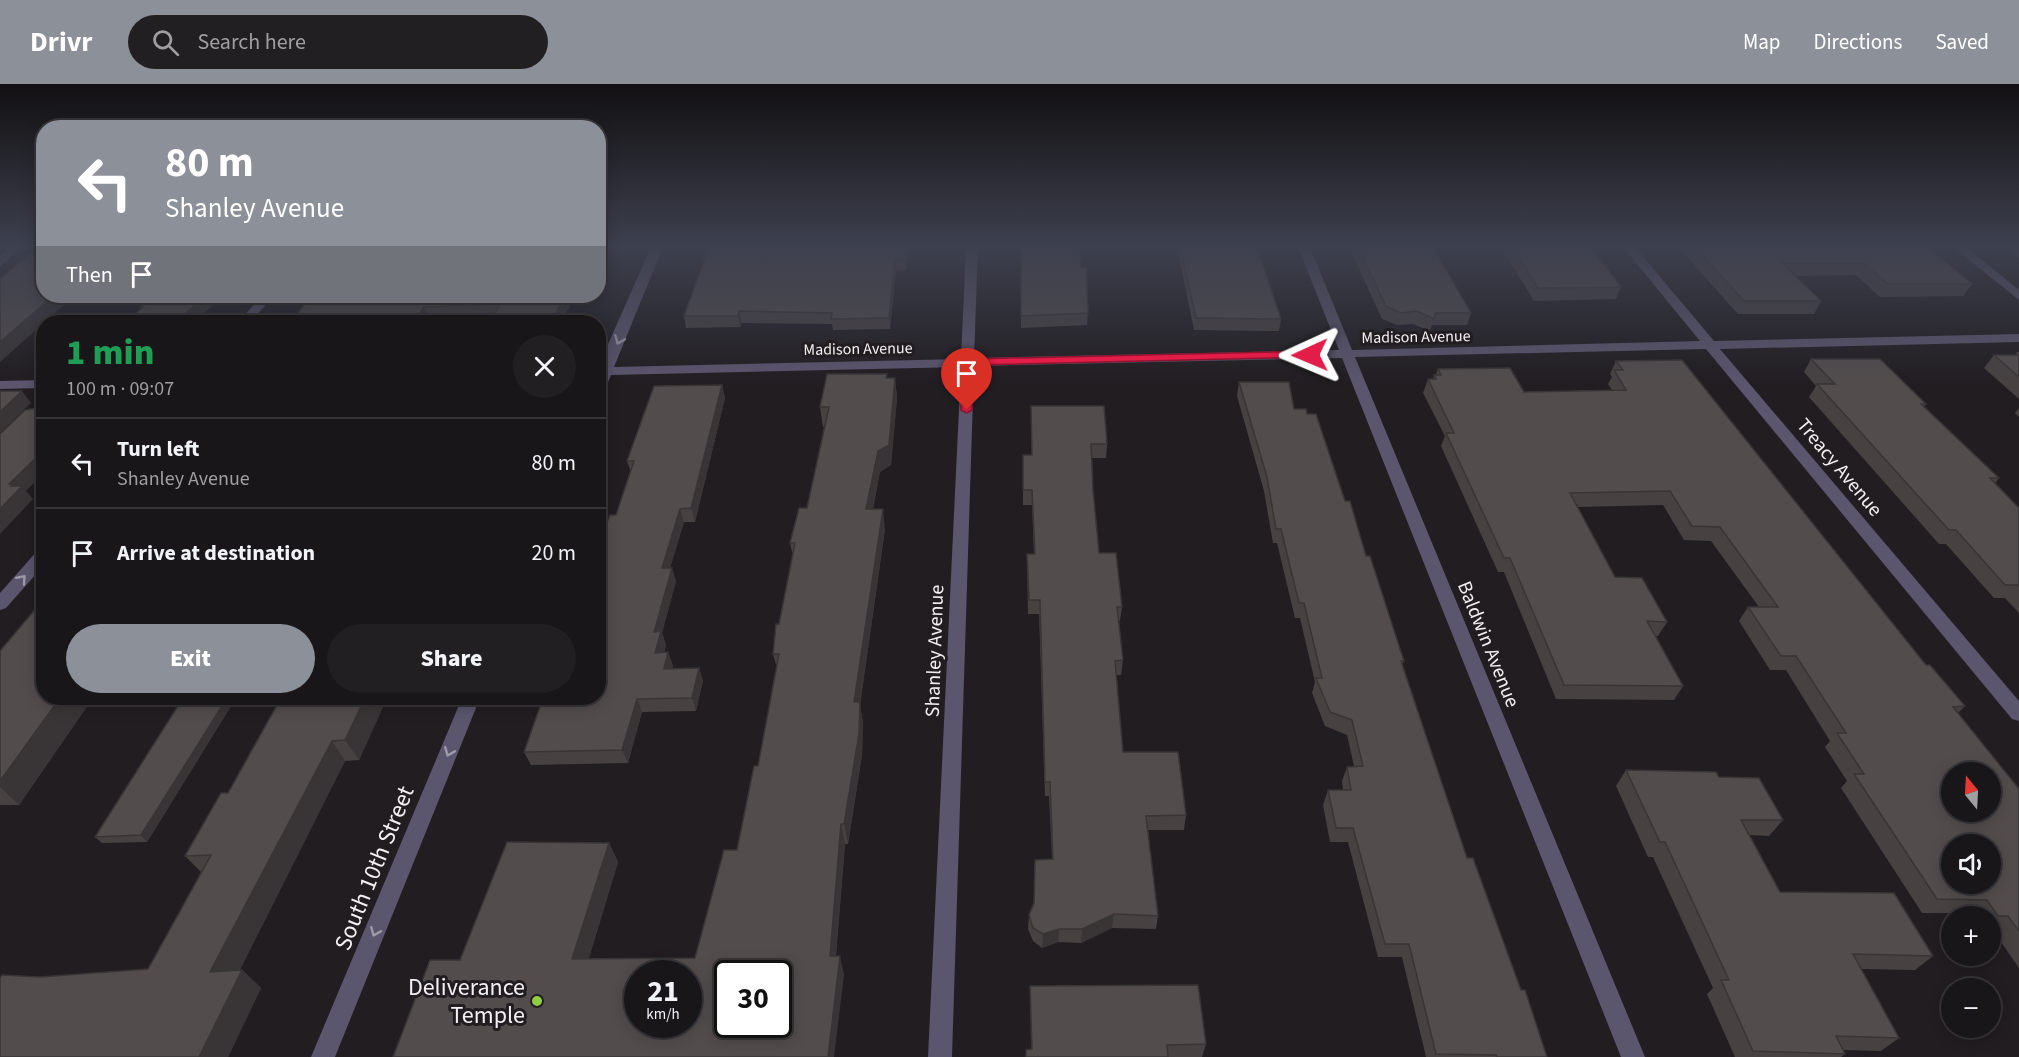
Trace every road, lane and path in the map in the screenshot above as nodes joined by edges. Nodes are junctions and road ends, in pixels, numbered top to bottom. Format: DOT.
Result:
graph roads {
  1 [pos="637,292"];
  2 [pos="971,292"];
  3 [pos="1322,292"];
  4 [pos="1666,292"];
  5 [pos="262,303"];
  6 [pos="250,315"];
  7 [pos="2019,338"];
  8 [pos="1710,345"];
  9 [pos="1348,354"];
  10 [pos="606,362"];
  11 [pos="969,362"];
  12 [pos="606,371"];
  13 [pos="36,384"];
  14 [pos="0,385"];
  15 [pos="36,563"];
  16 [pos="0,604"];
  17 [pos="468,705"];
  18 [pos="2019,714"];
  19 [pos="323,1057"];
  20 [pos="940,1057"];
  21 [pos="1633,1057"];
  1 -- 10 [label="street, one-way"];
  2 -- 11 [label="street, Shanley Avenue"];
  3 -- 9 [label="street, Baldwin Avenue"];
  4 -- 8 [label="street, Treacy Avenue"];
  5 -- 6 [label="street"];
  7 -- 8 [label="street, Madison Avenue"];
  8 -- 9 [label="street, Madison Avenue"];
  8 -- 18 [label="street, Treacy Avenue"];
  9 -- 11 [label="street, Madison Avenue"];
  9 -- 21 [label="street, Baldwin Avenue"];
  11 -- 12 [label="street, Madison Avenue"];
  11 -- 20 [label="street, Shanley Avenue"];
  13 -- 14 [label="street"];
  16 -- 15 [label="street, one-way"];
  17 -- 19 [label="street, South 10th Street, one-way"];
}
